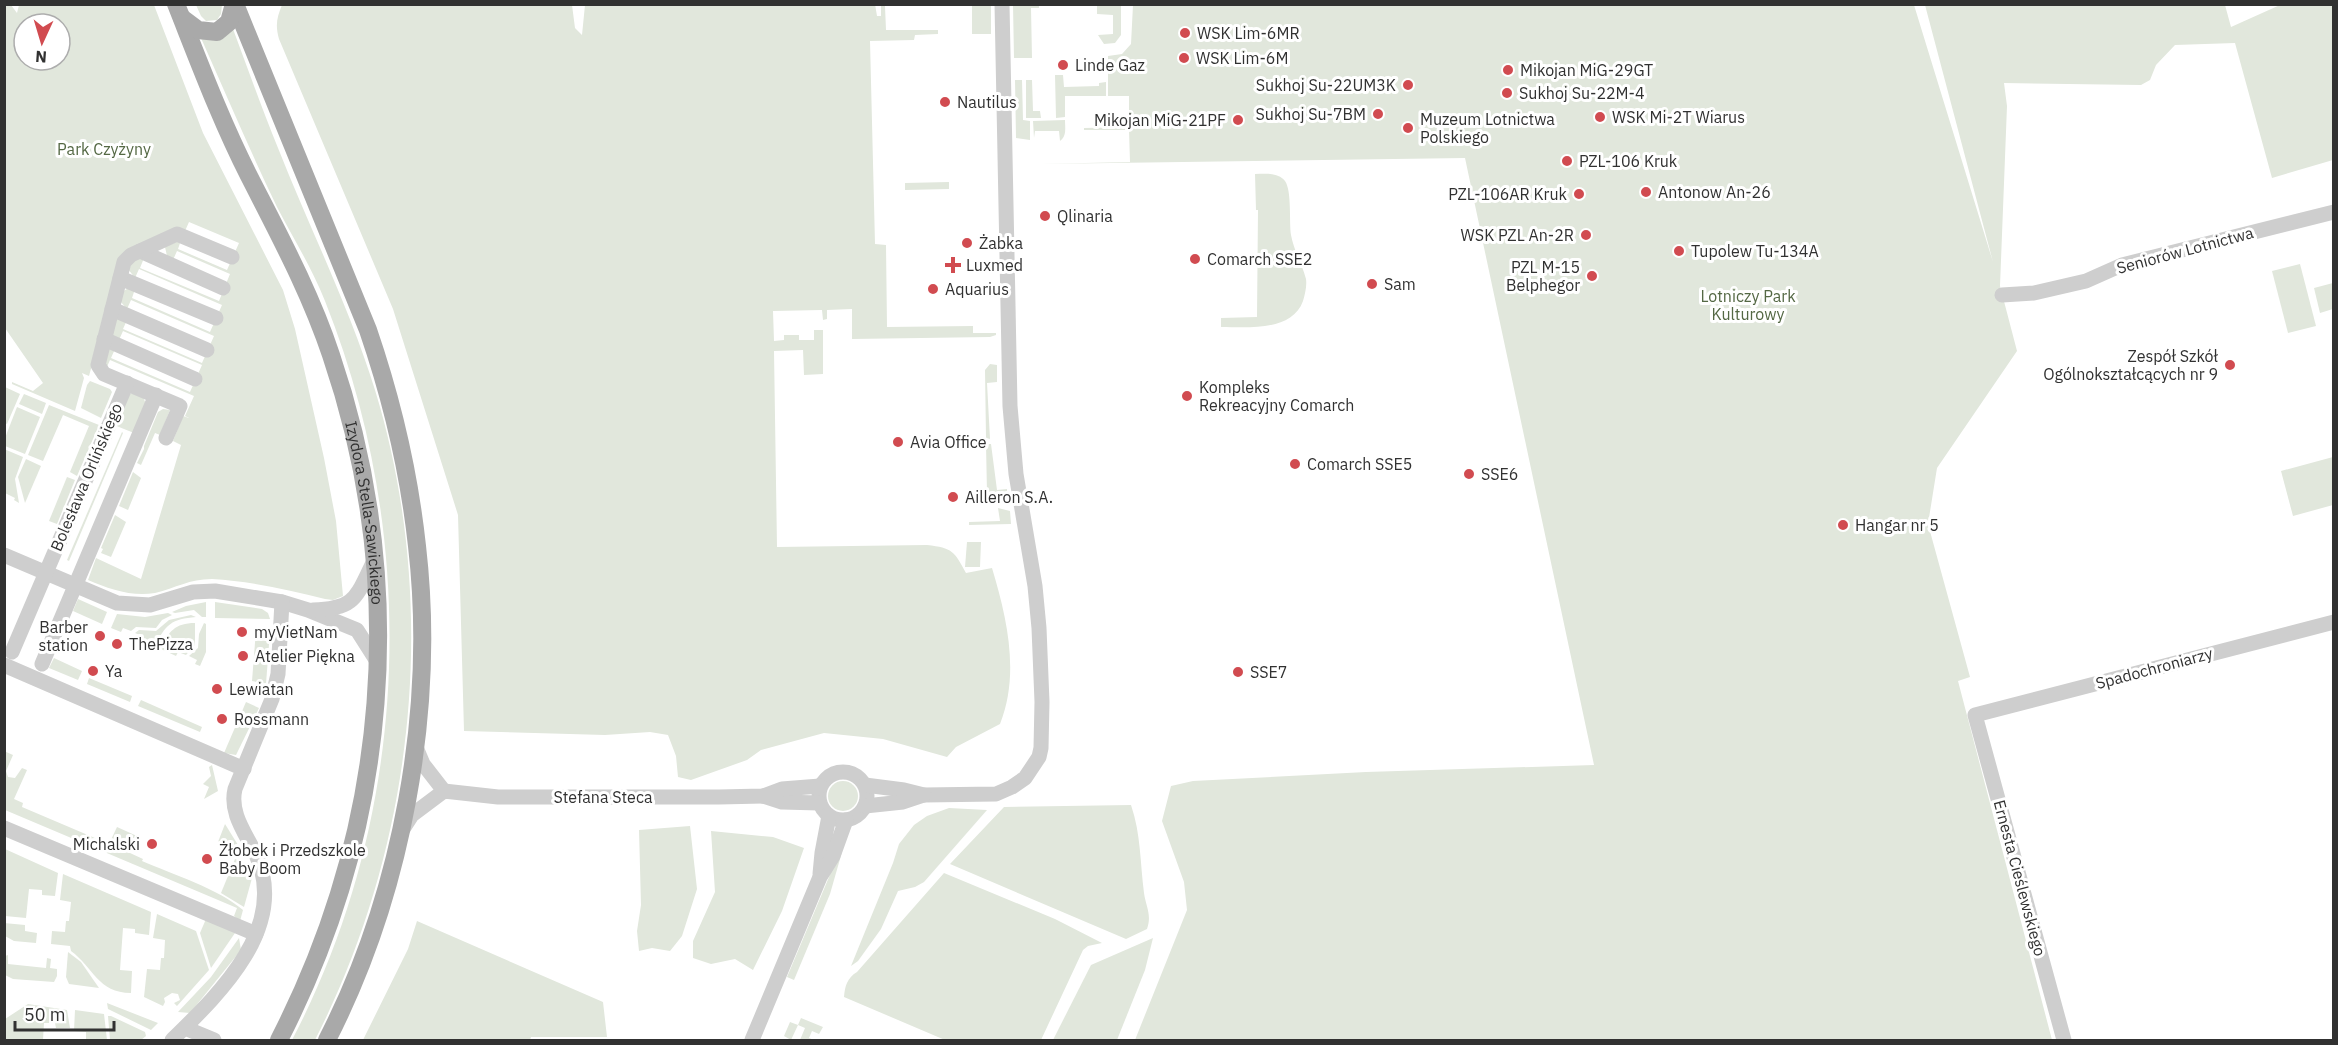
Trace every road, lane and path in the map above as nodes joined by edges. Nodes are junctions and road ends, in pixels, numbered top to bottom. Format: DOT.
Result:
graph roads {
  1 [pos="235,4"];
  2 [pos="1002,4"];
  3 [pos="178,11"];
  4 [pos="2334,212"];
  5 [pos="140,251"];
  6 [pos="232,257"];
  7 [pos="120,278"];
  8 [pos="224,288"];
  9 [pos="2002,296"];
  10 [pos="112,309"];
  11 [pos="216,318"];
  12 [pos="104,339"];
  13 [pos="207,350"];
  14 [pos="195,379"];
  15 [pos="127,383"];
  16 [pos="156,395"];
  17 [pos="166,438"];
  18 [pos="4,555"];
  19 [pos="375,558"];
  20 [pos="45,572"];
  21 [pos="75,585"];
  22 [pos="282,602"];
  23 [pos="308,610"];
  24 [pos="2334,622"];
  25 [pos="7,664"];
  26 [pos="42,664"];
  27 [pos="379,664"];
  28 [pos="1976,715"];
  29 [pos="415,745"];
  30 [pos="244,769"];
  31 [pos="865,785"];
  32 [pos="820,786"];
  33 [pos="444,791"];
  34 [pos="924,795"];
  35 [pos="763,796"];
  36 [pos="819,802"];
  37 [pos="865,806"];
  38 [pos="829,816"];
  39 [pos="846,820"];
  40 [pos="4,828"];
  41 [pos="400,833"];
  42 [pos="820,877"];
  43 [pos="256,934"];
  44 [pos="185,1028"];
  45 [pos="172,1041"];
  46 [pos="214,1041"];
  47 [pos="279,1041"];
  48 [pos="327,1041"];
  49 [pos="752,1041"];
  50 [pos="2064,1041"];
  1 -- 3 [label="main road"];
  1 -- 29 [label="main road"];
  2 -- 34 [label="street"];
  3 -- 19 [label="main road, Izydora Stella-Sawickiego"];
  4 -- 9 [label="street, Seniorów Lotnictwa"];
  5 -- 6 [label="street"];
  5 -- 7 [label="street"];
  5 -- 8 [label="street"];
  7 -- 10 [label="street"];
  7 -- 11 [label="street"];
  10 -- 12 [label="street"];
  10 -- 13 [label="street"];
  12 -- 14 [label="street"];
  12 -- 15 [label="street"];
  15 -- 16 [label="street"];
  15 -- 20 [label="street, Bolesława Orlińskiego"];
  16 -- 17 [label="street"];
  16 -- 21 [label="street, Bolesława Orlińskiego"];
  18 -- 20 [label="street, Bolesława Orlińskiego"];
  19 -- 23 [label="street, Bolesława Orlińskiego"];
  19 -- 27 [label="main road, Izydora Stella-Sawickiego"];
  20 -- 21 [label="street, Bolesława Orlińskiego"];
  20 -- 25 [label="street, Bolesława Orlińskiego"];
  21 -- 22 [label="street, Bolesława Orlińskiego"];
  21 -- 26 [label="street, Bolesława Orlińskiego"];
  22 -- 23 [label="street, Bolesława Orlińskiego"];
  22 -- 30 [label="street"];
  23 -- 27 [label="street, Bolesława Orlińskiego"];
  24 -- 28 [label="street, Spadochroniarzy"];
  25 -- 30 [label="street"];
  27 -- 47 [label="main road, Izydora Stella-Sawickiego"];
  28 -- 50 [label="street, Ernesta Cieślewskiego"];
  29 -- 33 [label="street"];
  29 -- 41 [label="main road"];
  30 -- 43 [label="street"];
  31 -- 32 [label="street"];
  31 -- 34 [label="street"];
  31 -- 37 [label="street"];
  32 -- 35 [label="street, Stefana Steca"];
  32 -- 36 [label="street"];
  33 -- 35 [label="street, Stefana Steca"];
  33 -- 41 [label="street"];
  34 -- 37 [label="street"];
  35 -- 36 [label="street, Stefana Steca"];
  36 -- 38 [label="street"];
  37 -- 39 [label="street"];
  38 -- 39 [label="street"];
  38 -- 42 [label="street"];
  39 -- 42 [label="street"];
  40 -- 43 [label="street"];
  41 -- 48 [label="main road"];
  42 -- 49 [label="street"];
  43 -- 44 [label="street"];
  44 -- 45 [label="street"];
  44 -- 46 [label="street"];
}
